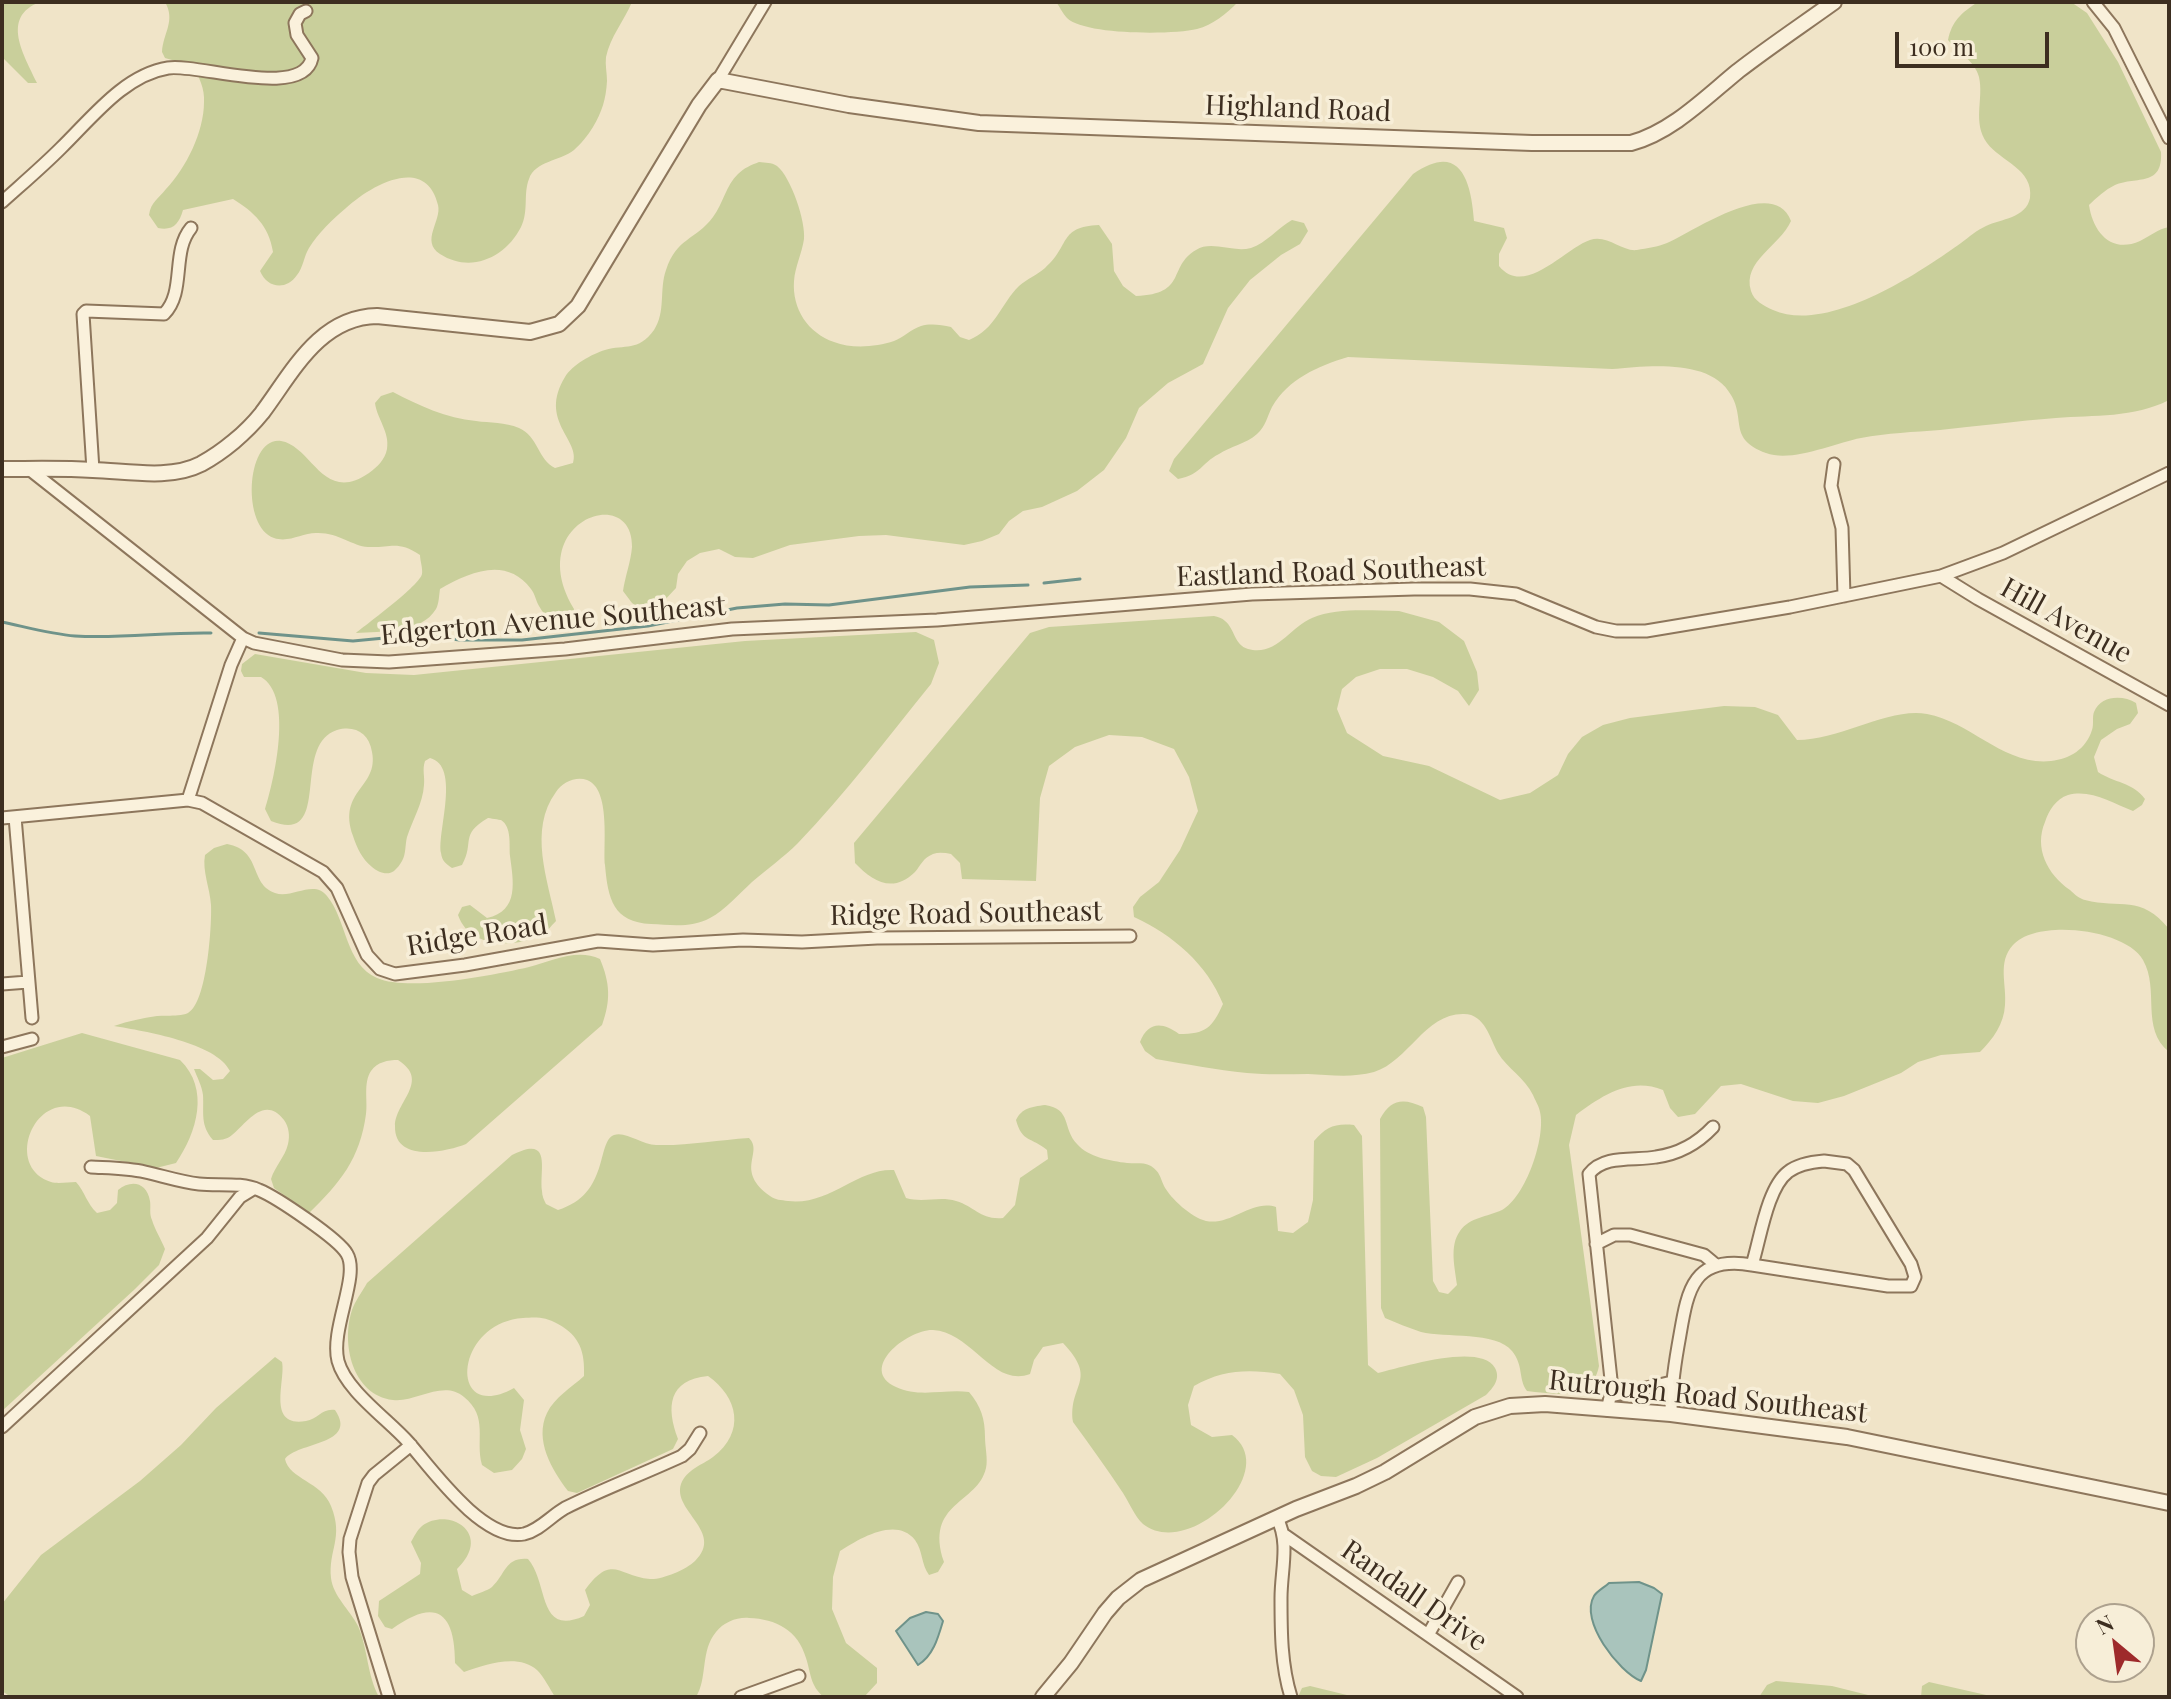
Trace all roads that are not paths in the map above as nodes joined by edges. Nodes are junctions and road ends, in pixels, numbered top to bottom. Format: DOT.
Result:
graph roads {
  1 [pos="765,2"];
  2 [pos="1834,2"];
  3 [pos="2093,2"];
  4 [pos="306,11"];
  5 [pos="718,80"];
  6 [pos="2169,138"];
  7 [pos="2,202"];
  8 [pos="191,228"];
  9 [pos="1834,464"];
  10 [pos="2,469"];
  11 [pos="29,469"];
  12 [pos="93,470"];
  13 [pos="2169,473"];
  14 [pos="1941,576"];
  15 [pos="1844,596"];
  16 [pos="892,623"];
  17 [pos="243,638"];
  18 [pos="2169,705"];
  19 [pos="188,800"];
  20 [pos="15,817"];
  21 [pos="2,818"];
  22 [pos="1130,936"];
  23 [pos="802,942"];
  24 [pos="28,982"];
  25 [pos="2,984"];
  26 [pos="32,1018"];
  27 [pos="32,1039"];
  28 [pos="2,1047"];
  29 [pos="1713,1127"];
  30 [pos="91,1167"];
  31 [pos="254,1189"];
  32 [pos="1596,1244"];
  33 [pos="1716,1265"];
  34 [pos="1752,1265"];
  35 [pos="1672,1382"];
  36 [pos="1609,1403"];
  37 [pos="1671,1414"];
  38 [pos="2,1427"];
  39 [pos="700,1433"];
  40 [pos="411,1445"];
  41 [pos="2169,1503"];
  42 [pos="1277,1518"];
  43 [pos="1283,1534"];
  44 [pos="1458,1582"];
  45 [pos="1428,1635"];
  46 [pos="799,1676"];
  47 [pos="389,1697"];
  48 [pos="741,1697"];
  49 [pos="1043,1697"];
  50 [pos="1291,1697"];
  51 [pos="1517,1697"];
  1 -- 5 [label="street"];
  2 -- 5 [label="street, Highland Road"];
  3 -- 6 [label="street"];
  4 -- 7 [label="street"];
  5 -- 12 [label="street"];
  8 -- 12 [label="street"];
  9 -- 15 [label="street"];
  10 -- 11 [label="street"];
  11 -- 12 [label="street"];
  11 -- 17 [label="street"];
  13 -- 14 [label="street, Eastland Road Southeast"];
  14 -- 15 [label="street, Eastland Road Southeast"];
  14 -- 18 [label="street, Hill Avenue"];
  15 -- 16 [label="street, Eastland Road Southeast"];
  16 -- 17 [label="street, Edgerton Avenue Southeast"];
  17 -- 19 [label="street"];
  19 -- 20 [label="street"];
  19 -- 23 [label="street, Ridge Road"];
  20 -- 21 [label="street"];
  20 -- 24 [label="street"];
  22 -- 23 [label="street, Ridge Road Southeast"];
  24 -- 25 [label="street"];
  24 -- 26 [label="street"];
  27 -- 28 [label="street"];
  29 -- 32 [label="street"];
  30 -- 31 [label="street"];
  31 -- 38 [label="street"];
  31 -- 40 [label="street"];
  32 -- 33 [label="street"];
  32 -- 36 [label="street"];
  33 -- 34 [label="street"];
  33 -- 35 [label="street"];
  34 -- 34 [label="street"];
  35 -- 36 [label="street"];
  35 -- 37 [label="street"];
  36 -- 37 [label="street, Rutrough Road Southeast"];
  36 -- 42 [label="street, Rutrough Road Southeast"];
  37 -- 41 [label="street, Rutrough Road Southeast"];
  39 -- 40 [label="street"];
  40 -- 47 [label="street"];
  42 -- 43 [label="street"];
  42 -- 49 [label="street, Rutrough Road Southeast"];
  43 -- 45 [label="street, Randall Drive"];
  43 -- 50 [label="street"];
  44 -- 45 [label="street"];
  45 -- 51 [label="street, Randall Drive"];
  46 -- 48 [label="street"];
}
